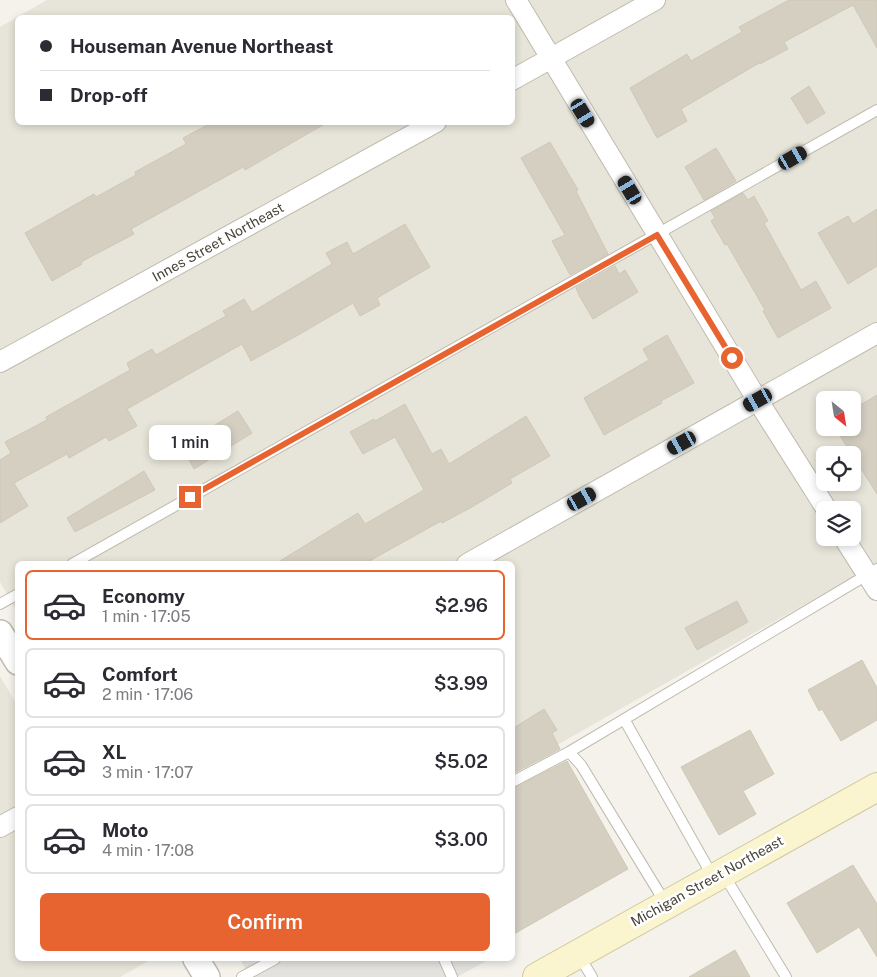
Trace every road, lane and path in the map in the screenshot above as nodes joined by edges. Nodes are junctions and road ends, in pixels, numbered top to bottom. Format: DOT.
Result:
graph roads {
  1 [pos="516,0"];
  2 [pos="655,0"];
  3 [pos="550,59"];
  4 [pos="515,78"];
  5 [pos="877,110"];
  6 [pos="431,125"];
  7 [pos="657,235"];
  8 [pos="877,333"];
  9 [pos="0,362"];
  10 [pos="758,400"];
  11 [pos="821,501"];
  12 [pos="850,546"];
  13 [pos="77,561"];
  14 [pos="472,561"];
  15 [pos="874,578"];
  16 [pos="15,596"];
  17 [pos="0,604"];
  18 [pos="0,633"];
  19 [pos="15,657"];
  20 [pos="624,719"];
  21 [pos="569,752"];
  22 [pos="515,780"];
  23 [pos="877,787"];
  24 [pos="15,819"];
  25 [pos="0,827"];
  26 [pos="718,875"];
  27 [pos="666,904"];
  28 [pos="578,954"];
  29 [pos="197,961"];
  30 [pos="271,961"];
  31 [pos="445,961"];
  32 [pos="207,977"];
  33 [pos="242,977"];
  34 [pos="452,977"];
  35 [pos="537,977"];
  36 [pos="592,977"];
  37 [pos="786,977"];
  1 -- 3 [label="street"];
  2 -- 3 [label="street"];
  3 -- 4 [label="street"];
  3 -- 7 [label="street"];
  5 -- 7 [label="lane"];
  6 -- 9 [label="street, Innes Street Northeast"];
  7 -- 10 [label="street"];
  7 -- 13 [label="lane"];
  8 -- 10 [label="street"];
  10 -- 11 [label="street"];
  10 -- 14 [label="street"];
  12 -- 15 [label="street"];
  15 -- 20 [label="lane"];
  16 -- 17 [label="lane"];
  18 -- 19 [label="street"];
  20 -- 21 [label="lane"];
  20 -- 26 [label="lane"];
  21 -- 22 [label="lane"];
  21 -- 27 [label="lane"];
  23 -- 26 [label="main road, Michigan Street Northeast"];
  24 -- 25 [label="street"];
  26 -- 27 [label="main road, Michigan Street Northeast"];
  26 -- 37 [label="lane"];
  27 -- 28 [label="main road, Michigan Street Northeast"];
  28 -- 35 [label="main road, Michigan Street Northeast"];
  28 -- 36 [label="lane"];
  29 -- 32 [label="street"];
  30 -- 33 [label="lane"];
  31 -- 34 [label="lane"];
}
